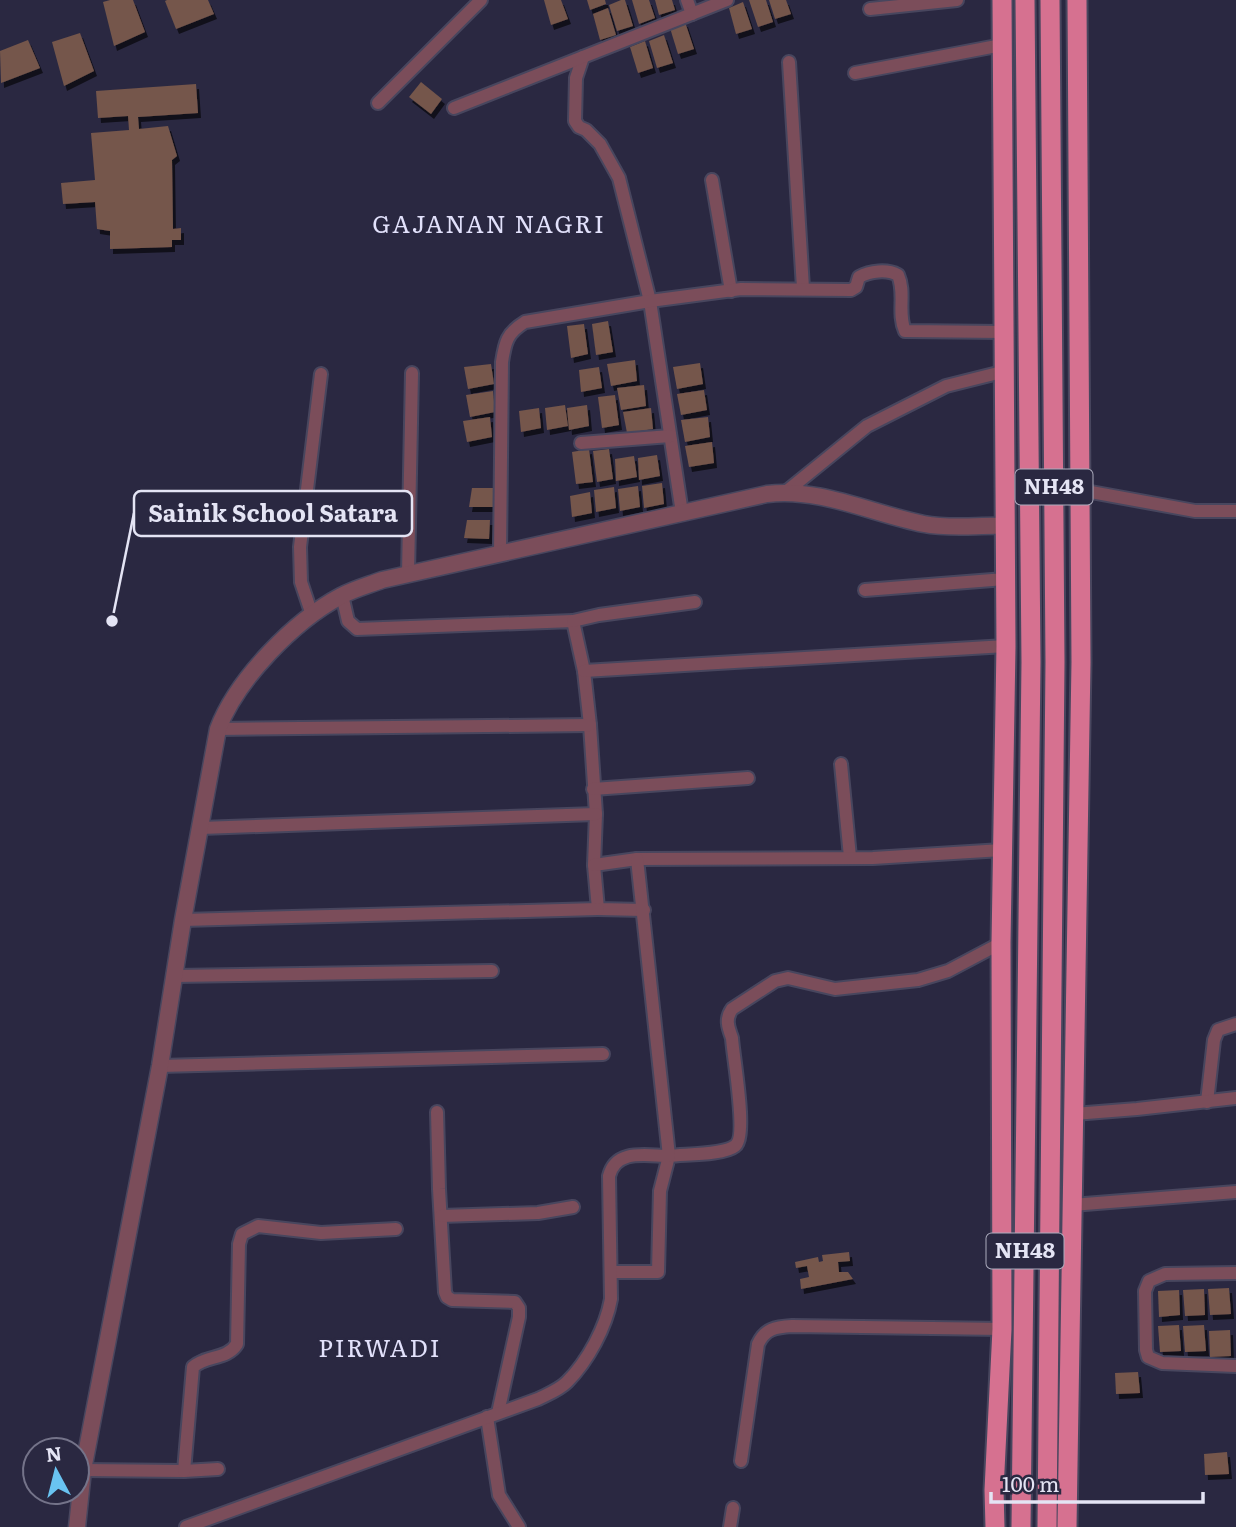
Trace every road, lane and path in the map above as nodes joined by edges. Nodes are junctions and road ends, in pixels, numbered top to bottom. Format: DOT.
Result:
graph roads {
  1 [pos="481,0"];
  2 [pos="687,0"];
  3 [pos="727,0"];
  4 [pos="957,0"];
  5 [pos="1002,0"];
  6 [pos="1025,0"];
  7 [pos="1050,0"];
  8 [pos="1077,0"];
  9 [pos="870,9"];
  10 [pos="692,14"];
  11 [pos="1002,45"];
  12 [pos="583,57"];
  13 [pos="789,62"];
  14 [pos="855,73"];
  15 [pos="378,103"];
  16 [pos="454,108"];
  17 [pos="712,180"];
  18 [pos="803,288"];
  19 [pos="731,291"];
  20 [pos="650,301"];
  21 [pos="1003,332"];
  22 [pos="1006,371"];
  23 [pos="321,373"];
  24 [pos="412,373"];
  25 [pos="670,436"];
  26 [pos="581,443"];
  27 [pos="1080,490"];
  28 [pos="788,491"];
  29 [pos="1236,512"];
  30 [pos="682,513"];
  31 [pos="1005,526"];
  32 [pos="500,554"];
  33 [pos="408,574"];
  34 [pos="1005,579"];
  35 [pos="864,590"];
  36 [pos="342,595"];
  37 [pos="695,603"];
  38 [pos="312,615"];
  39 [pos="573,621"];
  40 [pos="1006,646"];
  41 [pos="584,671"];
  42 [pos="590,725"];
  43 [pos="218,729"];
  44 [pos="841,764"];
  45 [pos="748,778"];
  46 [pos="593,789"];
  47 [pos="596,814"];
  48 [pos="201,828"];
  49 [pos="1003,850"];
  50 [pos="850,857"];
  51 [pos="637,859"];
  52 [pos="594,865"];
  53 [pos="598,909"];
  54 [pos="644,910"];
  55 [pos="183,920"];
  56 [pos="1001,943"];
  57 [pos="492,971"];
  58 [pos="174,976"];
  59 [pos="1236,1024"];
  60 [pos="603,1054"];
  61 [pos="160,1066"];
  62 [pos="1236,1098"];
  63 [pos="1207,1101"];
  64 [pos="437,1112"];
  65 [pos="1074,1114"];
  66 [pos="669,1156"];
  67 [pos="1236,1192"];
  68 [pos="1072,1205"];
  69 [pos="573,1207"];
  70 [pos="441,1216"];
  71 [pos="396,1229"];
  72 [pos="612,1272"];
  73 [pos="1236,1273"];
  74 [pos="1002,1329"];
  75 [pos="1236,1366"];
  76 [pos="493,1415"];
  77 [pos="89,1436"];
  78 [pos="741,1461"];
  79 [pos="218,1469"];
  80 [pos="91,1470"];
  81 [pos="184,1471"];
  82 [pos="79,1506"];
  83 [pos="733,1507"];
  84 [pos="77,1527"];
  85 [pos="186,1527"];
  86 [pos="519,1527"];
  87 [pos="730,1527"];
  88 [pos="995,1527"];
  89 [pos="1021,1527"];
  90 [pos="1047,1527"];
  91 [pos="1067,1527"];
  1 -- 15 [label="street"];
  2 -- 10 [label="street"];
  3 -- 10 [label="street"];
  4 -- 9 [label="street"];
  5 -- 11 [label="highway"];
  6 -- 89 [label="highway, NH48"];
  7 -- 90 [label="highway, NH48"];
  8 -- 27 [label="highway"];
  10 -- 12 [label="street"];
  11 -- 14 [label="street"];
  11 -- 21 [label="highway"];
  12 -- 16 [label="street"];
  12 -- 20 [label="street"];
  13 -- 18 [label="street"];
  17 -- 19 [label="street"];
  18 -- 19 [label="street"];
  18 -- 21 [label="street"];
  19 -- 20 [label="street"];
  20 -- 25 [label="street"];
  20 -- 32 [label="street"];
  21 -- 22 [label="highway"];
  22 -- 28 [label="street"];
  22 -- 31 [label="highway"];
  23 -- 38 [label="street"];
  24 -- 33 [label="street"];
  25 -- 26 [label="street"];
  25 -- 30 [label="street"];
  27 -- 29 [label="street"];
  27 -- 65 [label="highway"];
  28 -- 30 [label="street"];
  28 -- 31 [label="street"];
  30 -- 32 [label="street"];
  31 -- 34 [label="highway"];
  32 -- 33 [label="street"];
  33 -- 36 [label="street"];
  34 -- 35 [label="street"];
  34 -- 40 [label="highway"];
  36 -- 38 [label="street"];
  36 -- 39 [label="street"];
  37 -- 39 [label="street"];
  38 -- 43 [label="street"];
  39 -- 41 [label="street"];
  40 -- 41 [label="street"];
  40 -- 49 [label="highway"];
  41 -- 42 [label="street"];
  42 -- 43 [label="street"];
  42 -- 46 [label="street"];
  43 -- 48 [label="street"];
  44 -- 50 [label="street"];
  45 -- 46 [label="street"];
  46 -- 47 [label="street"];
  47 -- 48 [label="street"];
  47 -- 52 [label="street"];
  48 -- 55 [label="street"];
  49 -- 50 [label="street"];
  49 -- 56 [label="highway"];
  50 -- 51 [label="street"];
  51 -- 52 [label="street"];
  51 -- 54 [label="street"];
  52 -- 53 [label="street"];
  53 -- 54 [label="street"];
  53 -- 55 [label="street"];
  54 -- 66 [label="street"];
  55 -- 58 [label="street"];
  56 -- 66 [label="street"];
  56 -- 74 [label="highway"];
  57 -- 58 [label="street"];
  58 -- 61 [label="street"];
  59 -- 63 [label="street"];
  60 -- 61 [label="street"];
  61 -- 77 [label="street"];
  62 -- 63 [label="street"];
  63 -- 65 [label="street"];
  64 -- 70 [label="street"];
  65 -- 68 [label="highway"];
  66 -- 72 [label="street"];
  66 -- 72 [label="street"];
  67 -- 68 [label="street"];
  68 -- 91 [label="highway"];
  69 -- 70 [label="street"];
  70 -- 76 [label="street"];
  71 -- 81 [label="street"];
  72 -- 76 [label="street"];
  73 -- 75 [label="street"];
  74 -- 78 [label="street"];
  74 -- 88 [label="highway"];
  76 -- 85 [label="street"];
  76 -- 86 [label="street"];
  79 -- 81 [label="street"];
  80 -- 81 [label="street"];
  82 -- 84 [label="street"];
  83 -- 87 [label="street"];
}
